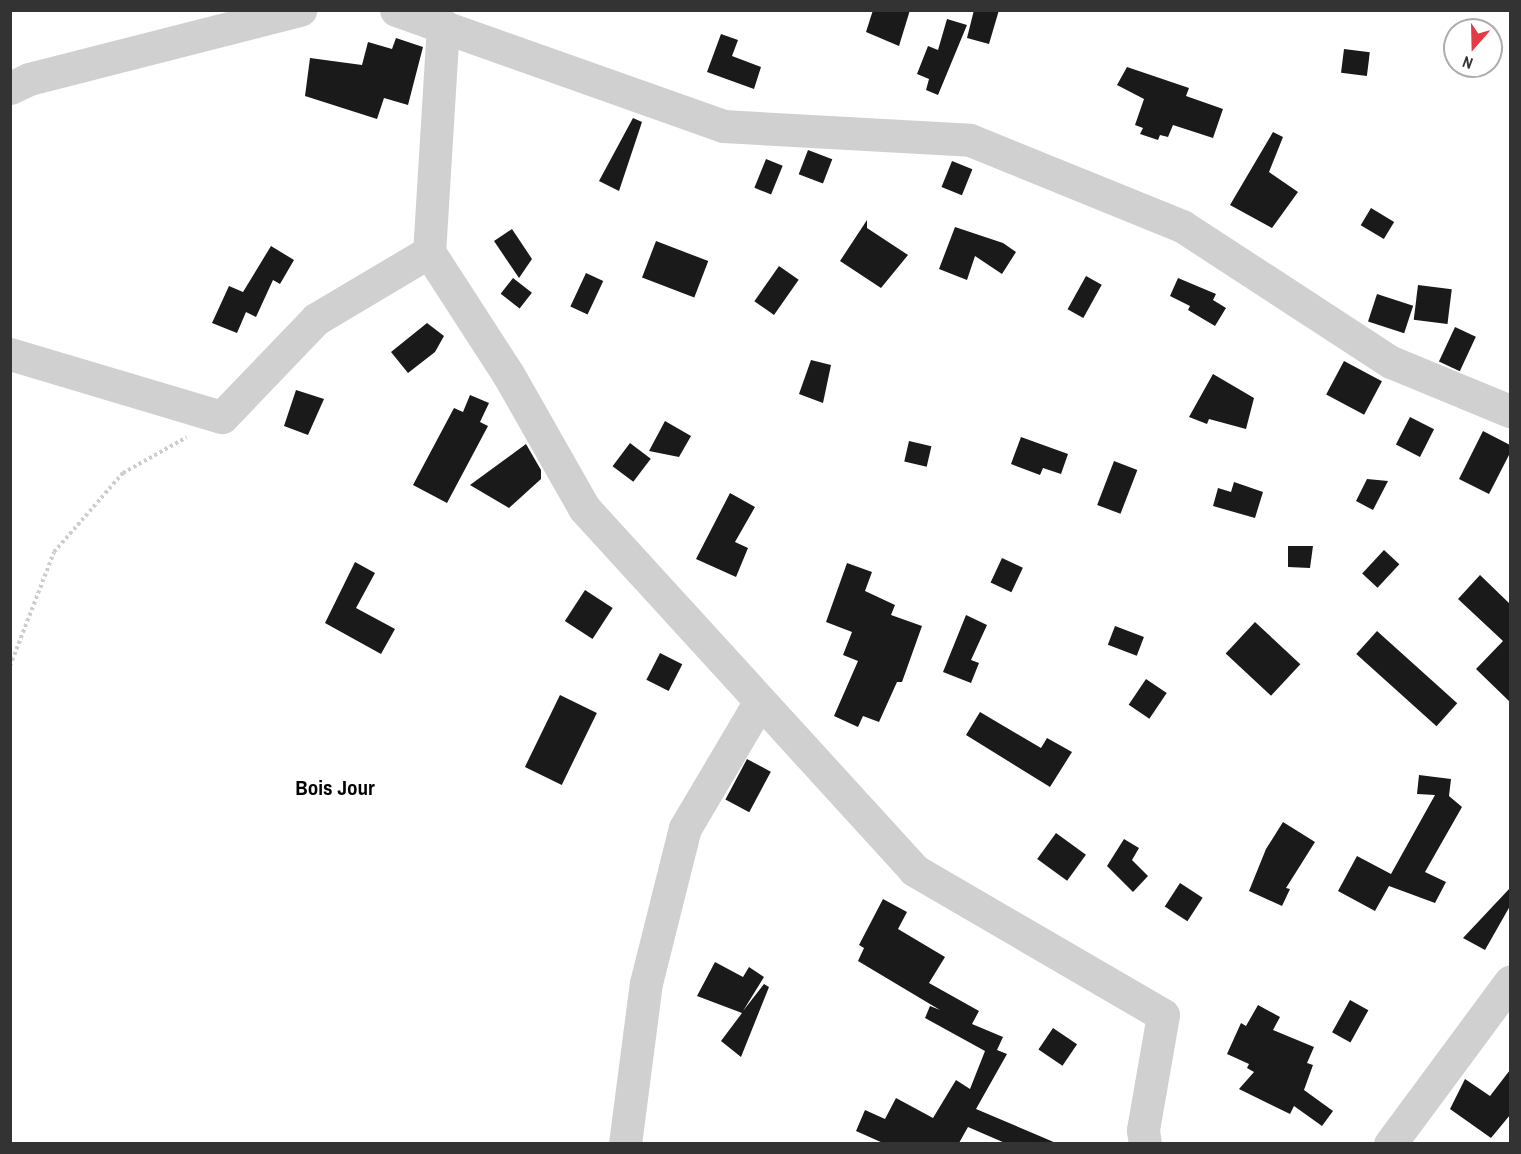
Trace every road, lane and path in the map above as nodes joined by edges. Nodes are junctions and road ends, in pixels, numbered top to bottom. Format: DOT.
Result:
graph roads {
  1 [pos="300,10"];
  2 [pos="396,10"];
  3 [pos="443,25"];
  4 [pos="10,88"];
  5 [pos="429,252"];
  6 [pos="10,354"];
  7 [pos="1510,411"];
  8 [pos="222,417"];
  9 [pos="10,666"];
  10 [pos="760,701"];
  11 [pos="1510,982"];
  12 [pos="625,1143"];
  13 [pos="1145,1143"];
  14 [pos="1390,1143"];
  1 -- 4 [label="street"];
  2 -- 3 [label="street"];
  3 -- 5 [label="street"];
  3 -- 7 [label="street"];
  5 -- 8 [label="street"];
  5 -- 10 [label="street"];
  6 -- 8 [label="street"];
  8 -- 9 [label="path"];
  10 -- 12 [label="street"];
  10 -- 13 [label="street"];
  11 -- 14 [label="street"];
}
